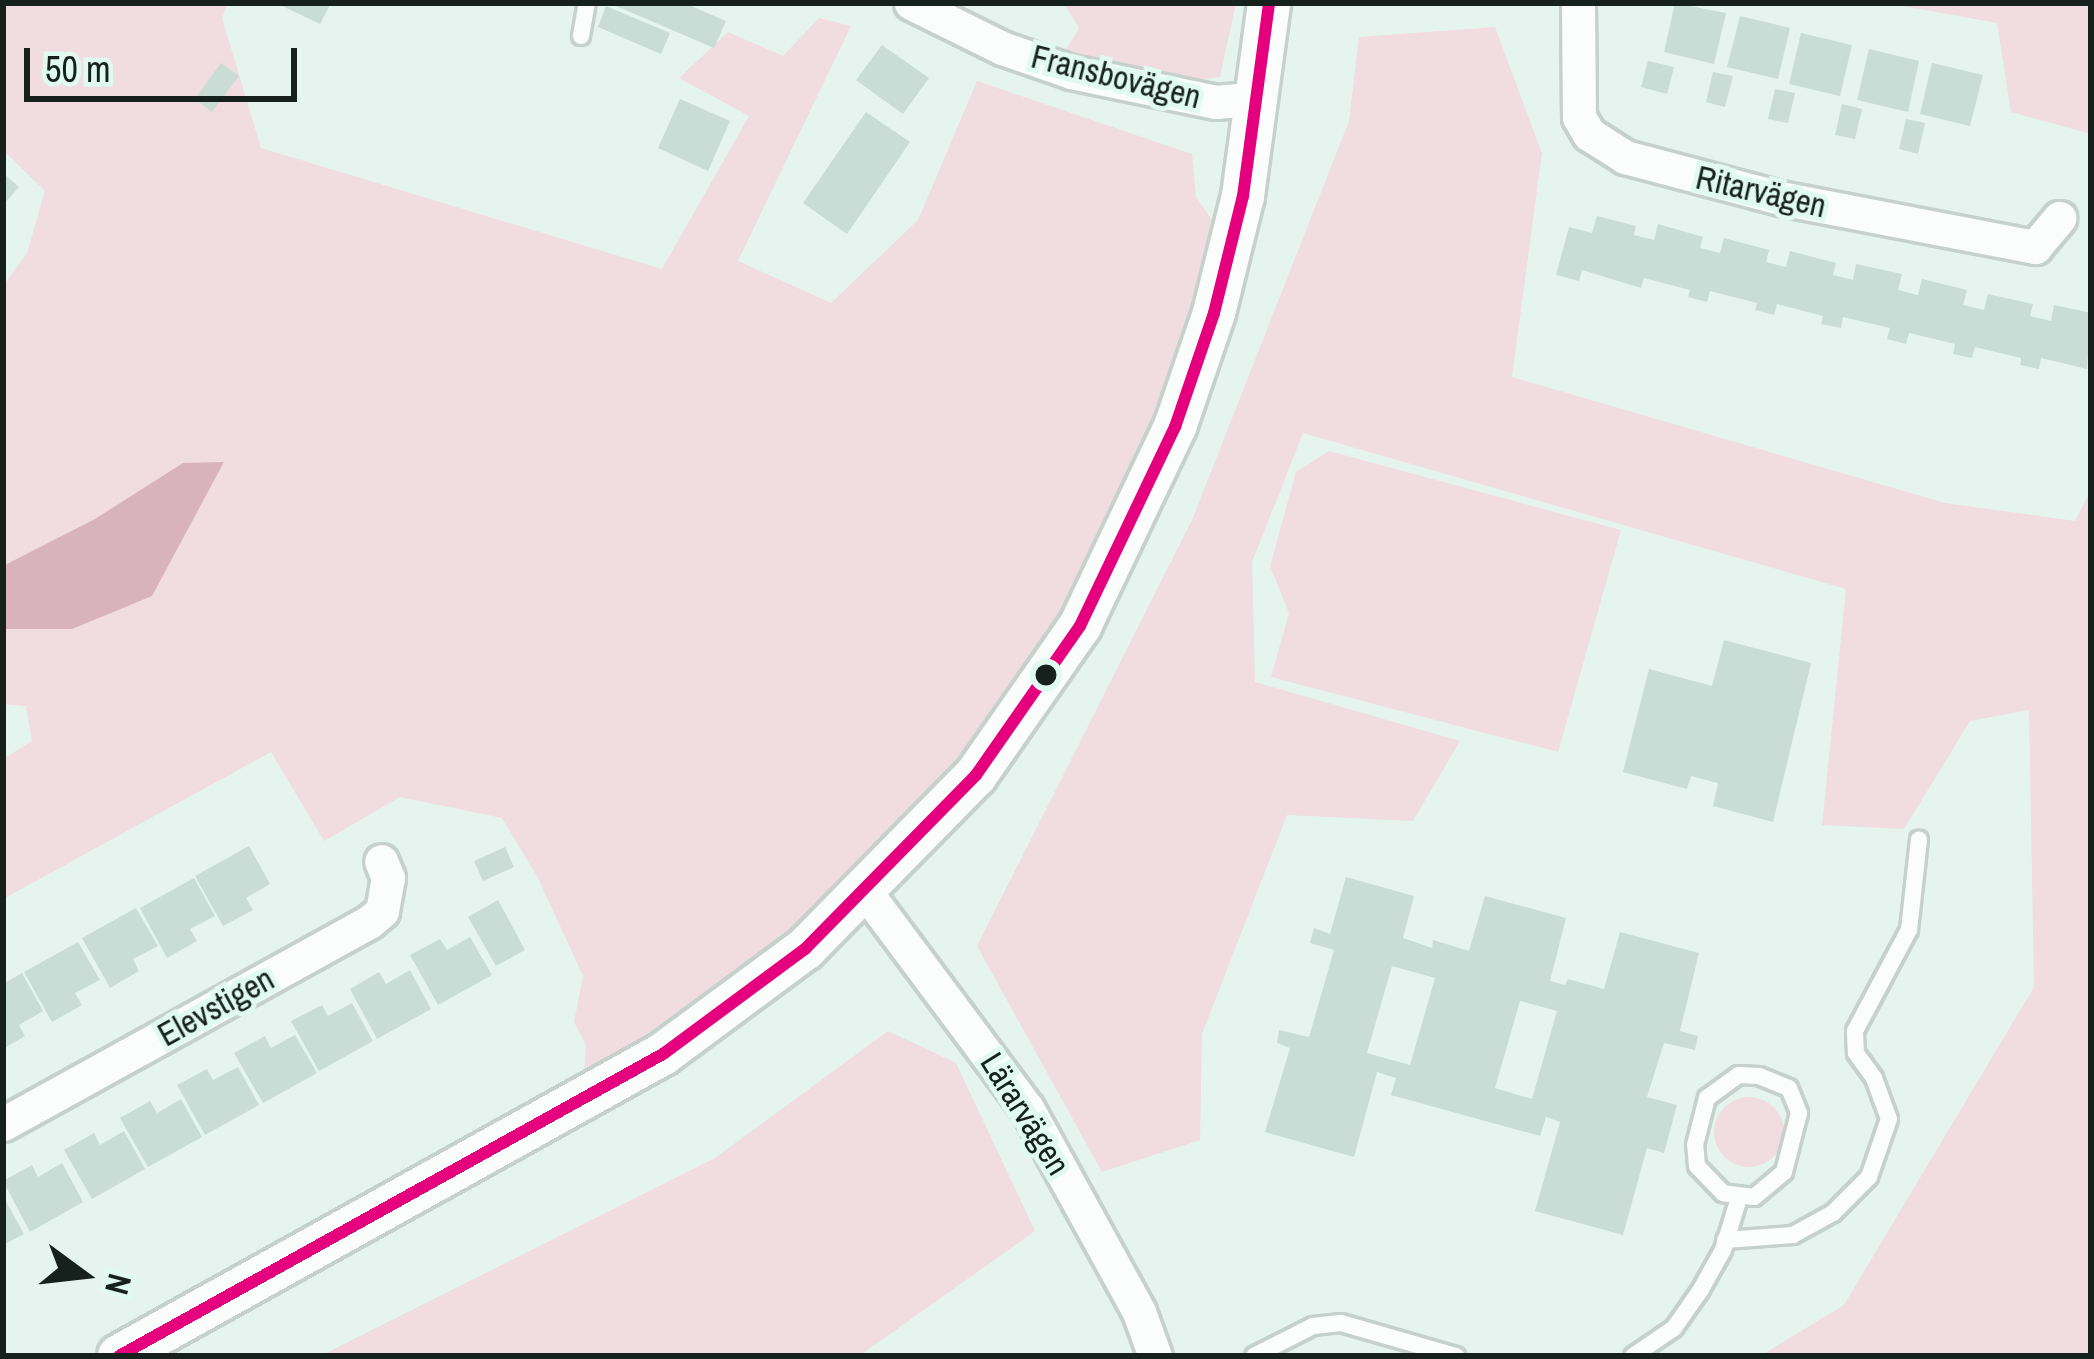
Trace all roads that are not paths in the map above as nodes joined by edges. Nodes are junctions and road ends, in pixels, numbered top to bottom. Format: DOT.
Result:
graph roads {
  1 [pos="586,3"];
  2 [pos="911,3"];
  3 [pos="1269,3"];
  4 [pos="1578,3"];
  5 [pos="580,36"];
  6 [pos="1260,98"];
  7 [pos="2059,218"];
  8 [pos="1919,841"];
  9 [pos="381,861"];
  10 [pos="865,891"];
  11 [pos="3,1124"];
  12 [pos="1739,1198"];
  13 [pos="1725,1240"];
  14 [pos="119,1356"];
  15 [pos="1155,1356"];
  16 [pos="1254,1356"];
  17 [pos="1456,1356"];
  18 [pos="1633,1356"];
  1 -- 5 [label="lane"];
  2 -- 6 [label="street, Fransbovägen"];
  3 -- 6 [label="street"];
  4 -- 7 [label="street, Ritarvägen"];
  6 -- 10 [label="street"];
  8 -- 13 [label="lane"];
  9 -- 11 [label="street, Elevstigen"];
  10 -- 14 [label="street"];
  10 -- 15 [label="street, Lärarvägen"];
  12 -- 12 [label="lane"];
  12 -- 13 [label="lane"];
  13 -- 18 [label="lane"];
  16 -- 17 [label="lane"];
}
